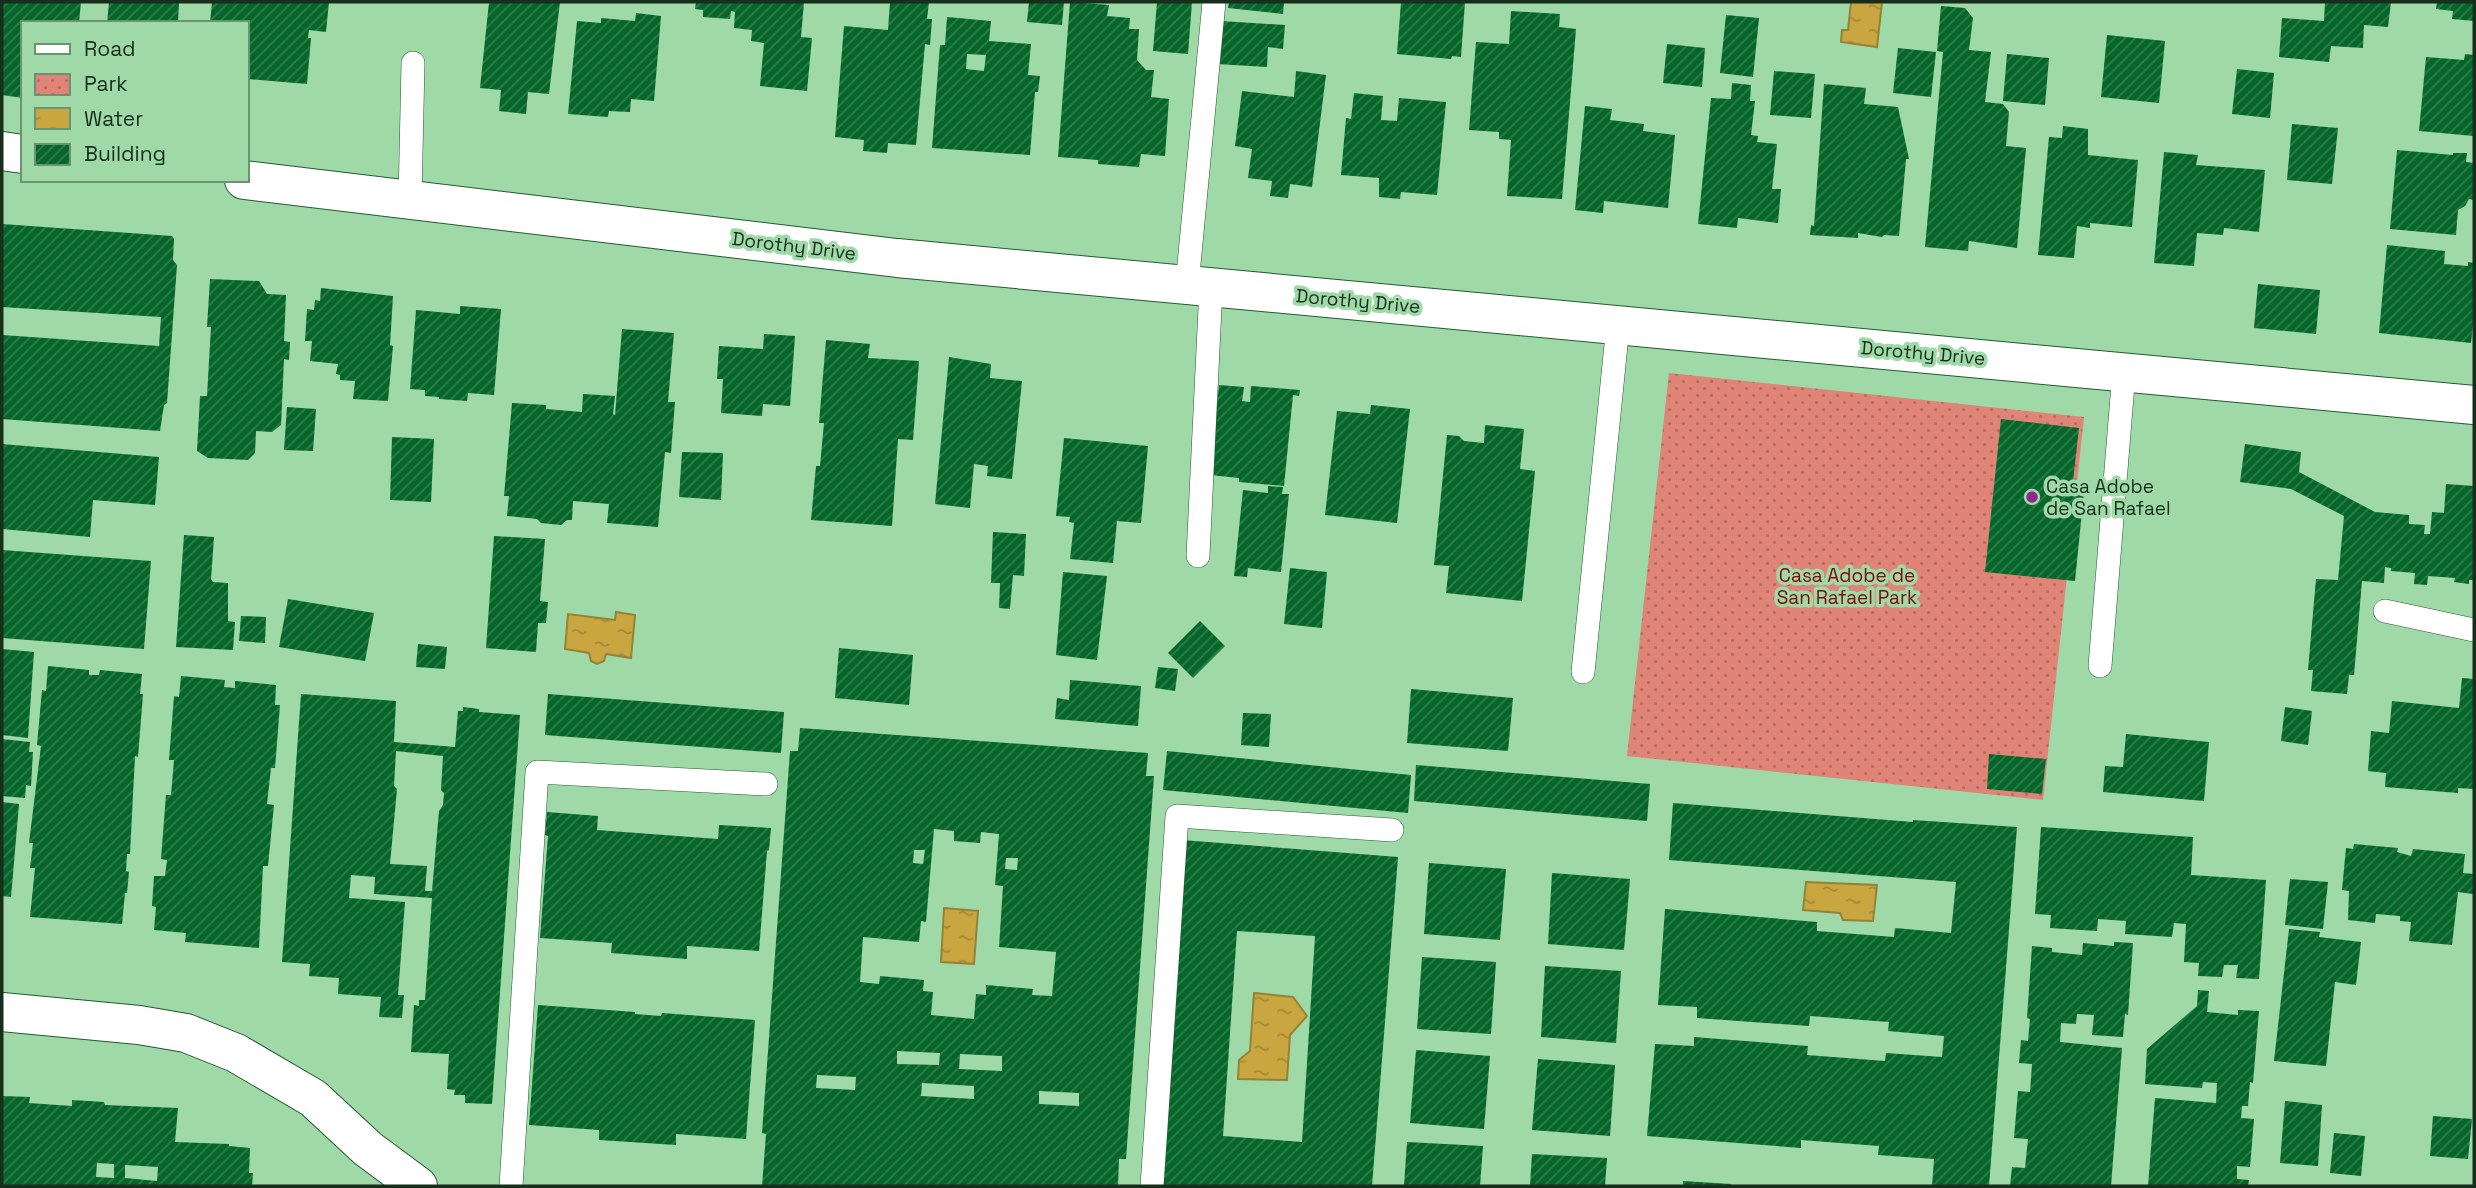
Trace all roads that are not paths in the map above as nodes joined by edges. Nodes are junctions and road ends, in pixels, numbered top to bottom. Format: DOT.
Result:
graph roads {
  1 [pos="1214,2"];
  2 [pos="413,63"];
  3 [pos="2,151"];
  4 [pos="21,154"];
  5 [pos="248,180"];
  6 [pos="410,200"];
  7 [pos="1199,286"];
  8 [pos="1618,324"];
  9 [pos="2124,372"];
  10 [pos="2474,405"];
  11 [pos="1198,556"];
  12 [pos="2385,611"];
  13 [pos="2474,630"];
  14 [pos="2100,666"];
  15 [pos="1583,672"];
  16 [pos="766,784"];
  17 [pos="1392,830"];
  18 [pos="2,1012"];
  19 [pos="368,1149"];
  20 [pos="364,1186"];
  21 [pos="418,1186"];
  22 [pos="511,1186"];
  23 [pos="1152,1186"];
  1 -- 7 [label="lane"];
  2 -- 6 [label="lane"];
  3 -- 4 [label="street"];
  5 -- 6 [label="street, Dorothy Drive"];
  6 -- 7 [label="street, Dorothy Drive"];
  7 -- 8 [label="street, Dorothy Drive"];
  7 -- 11 [label="lane"];
  8 -- 9 [label="street, Dorothy Drive"];
  8 -- 15 [label="lane"];
  9 -- 10 [label="street, Dorothy Drive"];
  9 -- 14 [label="lane"];
  12 -- 13 [label="lane"];
  16 -- 22 [label="lane"];
  17 -- 23 [label="lane"];
  18 -- 19 [label="street"];
  19 -- 20 [label="street"];
  19 -- 21 [label="street"];
}
